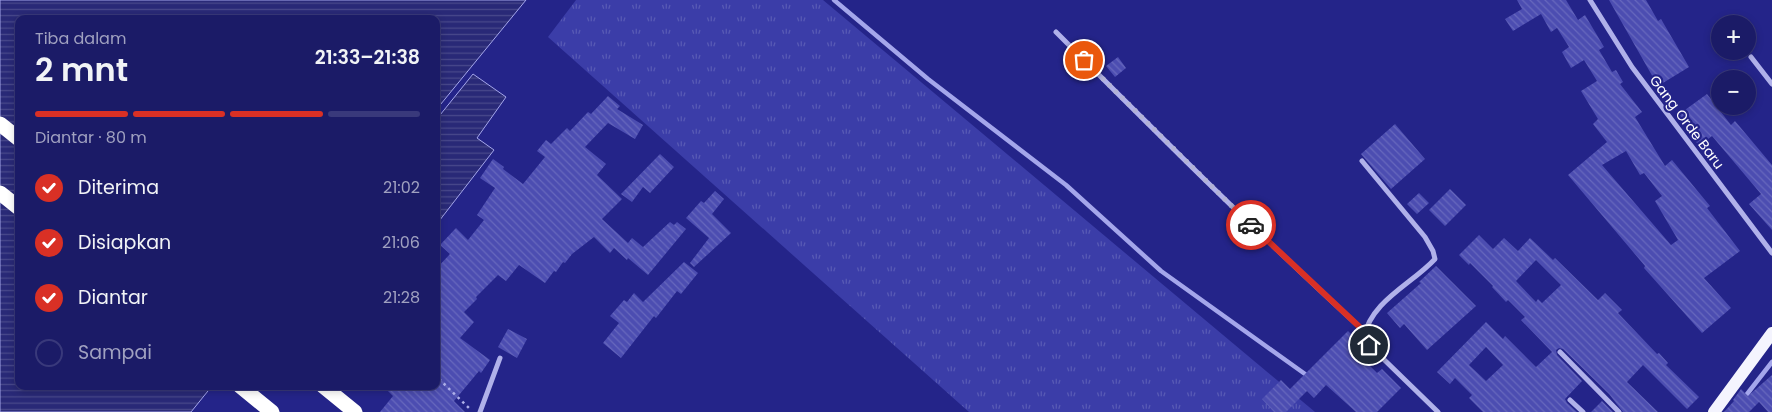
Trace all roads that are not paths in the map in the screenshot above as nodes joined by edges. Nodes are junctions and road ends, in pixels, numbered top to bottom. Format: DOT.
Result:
graph roads {
  1 [pos="1590,0"];
  2 [pos="1056,32"];
  3 [pos="1753,60"];
  4 [pos="1772,84"];
  5 [pos="0,124"];
  6 [pos="15,136"];
  7 [pos="1362,160"];
  8 [pos="0,192"];
  9 [pos="15,205"];
  10 [pos="1772,253"];
  11 [pos="1365,332"];
  12 [pos="1772,335"];
  13 [pos="1560,352"];
  14 [pos="500,358"];
  15 [pos="245,390"];
  16 [pos="328,390"];
  17 [pos="1570,400"];
  18 [pos="272,412"];
  19 [pos="355,412"];
  20 [pos="480,412"];
  21 [pos="1438,412"];
  22 [pos="1583,412"];
  23 [pos="1619,412"];
  24 [pos="1714,412"];
  1 -- 10 [label="street, Gang Orde Baru"];
  2 -- 11 [label="street"];
  3 -- 4 [label="street"];
  5 -- 6 [label="highway"];
  7 -- 11 [label="street"];
  8 -- 9 [label="highway"];
  11 -- 21 [label="street"];
  12 -- 24 [label="main road"];
  13 -- 23 [label="street"];
  14 -- 20 [label="street"];
  15 -- 18 [label="highway"];
  16 -- 19 [label="highway"];
  17 -- 22 [label="street"];
}
